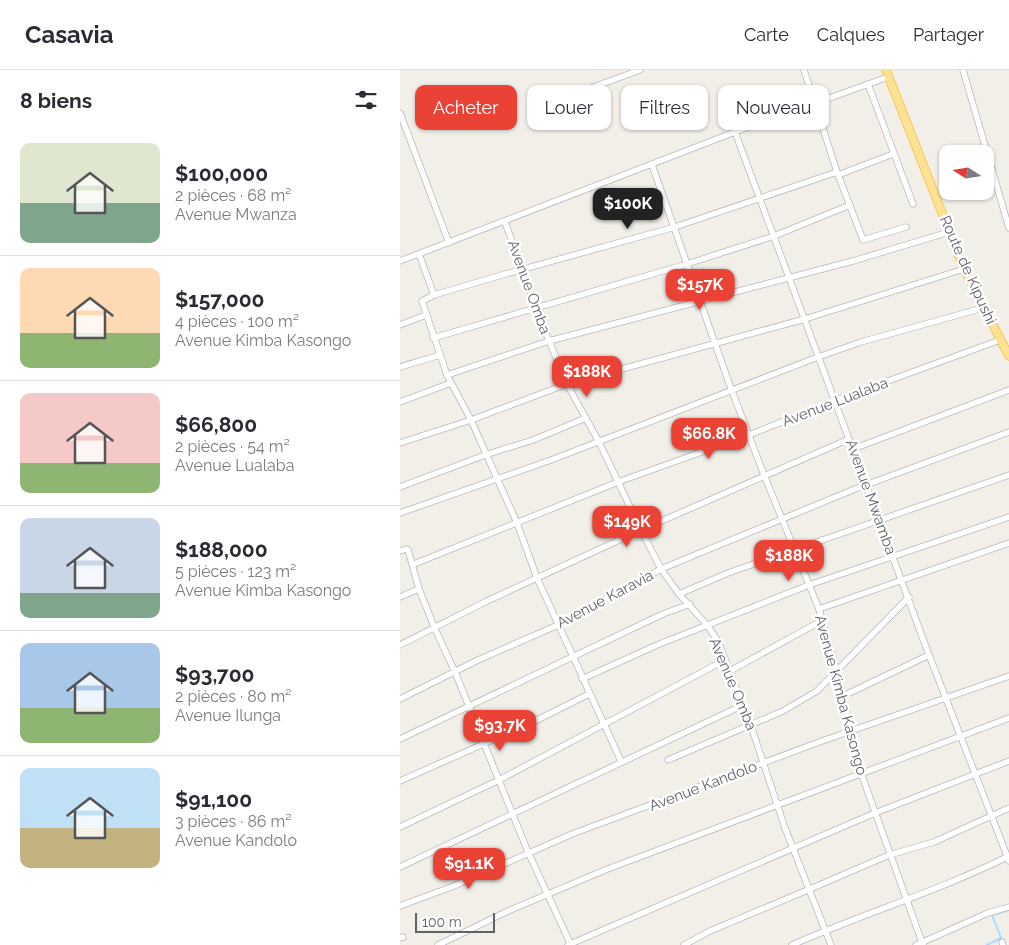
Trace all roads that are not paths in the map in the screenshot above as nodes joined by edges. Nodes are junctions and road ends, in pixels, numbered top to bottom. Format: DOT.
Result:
graph roads {
  1 [pos="640,70"];
  2 [pos="804,70"];
  3 [pos="963,70"];
  4 [pos="628,72"];
  5 [pos="887,73"];
  6 [pos="868,84"];
  7 [pos="596,85"];
  8 [pos="810,85"];
  9 [pos="829,99"];
  10 [pos="400,113"];
  11 [pos="741,130"];
  12 [pos="825,130"];
  13 [pos="735,132"];
  14 [pos="893,154"];
  15 [pos="652,165"];
  16 [pos="838,173"];
  17 [pos="759,199"];
  18 [pos="913,204"];
  19 [pos="850,205"];
  20 [pos="505,222"];
  21 [pos="906,227"];
  22 [pos="676,228"];
  23 [pos="1009,228"];
  24 [pos="949,232"];
  25 [pos="774,236"];
  26 [pos="449,243"];
  27 [pos="419,254"];
  28 [pos="400,261"];
  29 [pos="688,264"];
  30 [pos="964,269"];
  31 [pos="522,270"];
  32 [pos="788,278"];
  33 [pos="434,295"];
  34 [pos="700,300"];
  35 [pos="537,308"];
  36 [pos="983,308"];
  37 [pos="426,315"];
  38 [pos="805,319"];
  39 [pos="400,325"];
  40 [pos="433,338"];
  41 [pos="1000,340"];
  42 [pos="549,341"];
  43 [pos="715,345"];
  44 [pos="440,355"];
  45 [pos="1009,356"];
  46 [pos="818,357"];
  47 [pos="400,367"];
  48 [pos="448,375"];
  49 [pos="451,383"];
  50 [pos="567,384"];
  51 [pos="731,389"];
  52 [pos="1009,390"];
  53 [pos="836,400"];
  54 [pos="400,402"];
  55 [pos="586,418"];
  56 [pos="471,420"];
  57 [pos="1009,432"];
  58 [pos="749,435"];
  59 [pos="849,439"];
  60 [pos="599,442"];
  61 [pos="400,443"];
  62 [pos="853,448"];
  63 [pos="485,455"];
  64 [pos="764,475"];
  65 [pos="1009,475"];
  66 [pos="496,478"];
  67 [pos="618,482"];
  68 [pos="867,485"];
  69 [pos="400,487"];
  70 [pos="400,513"];
  71 [pos="1009,517"];
  72 [pos="782,519"];
  73 [pos="879,519"];
  74 [pos="517,523"];
  75 [pos="641,530"];
  76 [pos="1009,543"];
  77 [pos="795,549"];
  78 [pos="400,551"];
  79 [pos="893,556"];
  80 [pos="414,564"];
  81 [pos="661,569"];
  82 [pos="537,578"];
  83 [pos="902,579"];
  84 [pos="809,585"];
  85 [pos="419,589"];
  86 [pos="679,594"];
  87 [pos="400,597"];
  88 [pos="909,597"];
  89 [pos="690,604"];
  90 [pos="819,609"];
  91 [pos="821,621"];
  92 [pos="558,625"];
  93 [pos="707,625"];
  94 [pos="435,629"];
  95 [pos="400,645"];
  96 [pos="929,655"];
  97 [pos="571,658"];
  98 [pos="725,660"];
  99 [pos="730,671"];
  100 [pos="455,672"];
  101 [pos="837,672"];
  102 [pos="1009,676"];
  103 [pos="582,679"];
  104 [pos="589,694"];
  105 [pos="843,696"];
  106 [pos="946,698"];
  107 [pos="400,699"];
  108 [pos="743,704"];
  109 [pos="469,705"];
  110 [pos="1009,718"];
  111 [pos="750,723"];
  112 [pos="603,726"];
  113 [pos="852,730"];
  114 [pos="960,736"];
  115 [pos="400,739"];
  116 [pos="485,744"];
  117 [pos="668,760"];
  118 [pos="621,761"];
  119 [pos="1009,761"];
  120 [pos="764,763"];
  121 [pos="861,773"];
  122 [pos="977,774"];
  123 [pos="499,780"];
  124 [pos="400,781"];
  125 [pos="777,805"];
  126 [pos="1009,808"];
  127 [pos="875,813"];
  128 [pos="514,814"];
  129 [pos="992,815"];
  130 [pos="400,827"];
  131 [pos="793,848"];
  132 [pos="528,852"];
  133 [pos="890,855"];
  134 [pos="1008,858"];
  135 [pos="400,867"];
  136 [pos="810,889"];
  137 [pos="548,894"];
  138 [pos="907,900"];
  139 [pos="400,906"];
  140 [pos="1009,907"];
  141 [pos="825,930"];
  142 [pos="920,944"];
  143 [pos="438,945"];
  144 [pos="570,945"];
  145 [pos="684,945"];
  146 [pos="792,945"];
  147 [pos="831,945"];
  1 -- 4 [label="street"];
  2 -- 8 [label="street"];
  3 -- 23 [label="street"];
  4 -- 7 [label="street"];
  5 -- 6 [label="street"];
  5 -- 24 [label="highway, Route de Kipushi"];
  6 -- 9 [label="street"];
  6 -- 14 [label="street"];
  10 -- 26 [label="street"];
  11 -- 13 [label="street"];
  12 -- 16 [label="street"];
  13 -- 15 [label="street"];
  13 -- 17 [label="street, Avenue Mwamba"];
  14 -- 16 [label="street"];
  14 -- 18 [label="street"];
  15 -- 20 [label="street"];
  15 -- 22 [label="street, Avenue Kimba Kasongo"];
  16 -- 17 [label="street"];
  16 -- 19 [label="street"];
  17 -- 22 [label="street"];
  17 -- 25 [label="street, Avenue Mwamba"];
  19 -- 21 [label="street"];
  19 -- 25 [label="street"];
  20 -- 26 [label="street"];
  20 -- 31 [label="street, Avenue Omba"];
  22 -- 29 [label="street, Avenue Kimba Kasongo"];
  22 -- 31 [label="street"];
  24 -- 30 [label="highway, Route de Kipushi"];
  24 -- 32 [label="street"];
  25 -- 29 [label="street"];
  25 -- 32 [label="street, Avenue Mwamba"];
  26 -- 27 [label="street"];
  27 -- 28 [label="street"];
  27 -- 33 [label="street"];
  29 -- 34 [label="street, Avenue Kimba Kasongo"];
  29 -- 35 [label="street"];
  30 -- 36 [label="highway, Route de Kipushi"];
  30 -- 38 [label="street"];
  31 -- 33 [label="street"];
  31 -- 35 [label="street, Avenue Omba"];
  32 -- 34 [label="street"];
  32 -- 38 [label="street, Avenue Mwamba"];
  33 -- 37 [label="street"];
  34 -- 42 [label="street"];
  34 -- 43 [label="street, Avenue Kimba Kasongo"];
  35 -- 40 [label="street"];
  35 -- 42 [label="street, Avenue Omba"];
  36 -- 41 [label="highway, Route de Kipushi"];
  36 -- 46 [label="street"];
  37 -- 39 [label="street"];
  37 -- 40 [label="street"];
  38 -- 43 [label="street"];
  38 -- 46 [label="street, Avenue Mwamba"];
  40 -- 44 [label="street"];
  41 -- 45 [label="highway, Route de Kipushi"];
  41 -- 53 [label="street, Avenue Lualaba"];
  42 -- 48 [label="street"];
  42 -- 50 [label="street, Avenue Omba"];
  43 -- 50 [label="street"];
  43 -- 51 [label="street, Avenue Kimba Kasongo"];
  44 -- 47 [label="street"];
  44 -- 48 [label="street"];
  46 -- 51 [label="street"];
  46 -- 53 [label="street, Avenue Mwamba"];
  48 -- 49 [label="street"];
  49 -- 54 [label="street"];
  49 -- 56 [label="street"];
  50 -- 55 [label="street, Avenue Omba"];
  50 -- 56 [label="street"];
  51 -- 58 [label="street, Avenue Kimba Kasongo"];
  51 -- 60 [label="street"];
  52 -- 62 [label="street"];
  53 -- 58 [label="street, Avenue Lualaba"];
  53 -- 59 [label="street, Avenue Mwamba"];
  55 -- 60 [label="street, Avenue Omba"];
  55 -- 63 [label="street"];
  56 -- 61 [label="street"];
  56 -- 63 [label="street"];
  57 -- 68 [label="street, Avenue Karavia"];
  58 -- 64 [label="street, Avenue Kimba Kasongo"];
  58 -- 67 [label="street, Avenue Lualaba"];
  59 -- 62 [label="street, Avenue Mwamba"];
  59 -- 64 [label="street"];
  60 -- 66 [label="street"];
  60 -- 67 [label="street, Avenue Omba"];
  62 -- 68 [label="street, Avenue Mwamba"];
  63 -- 66 [label="street"];
  63 -- 69 [label="street"];
  64 -- 72 [label="street, Avenue Kimba Kasongo"];
  64 -- 75 [label="street"];
  65 -- 73 [label="street"];
  66 -- 70 [label="street"];
  66 -- 74 [label="street"];
  67 -- 74 [label="street, Avenue Lualaba"];
  67 -- 75 [label="street, Avenue Omba"];
  68 -- 72 [label="street, Avenue Karavia"];
  68 -- 73 [label="street, Avenue Mwamba"];
  71 -- 79 [label="street"];
  72 -- 77 [label="street, Avenue Kimba Kasongo"];
  72 -- 81 [label="street, Avenue Karavia"];
  73 -- 77 [label="street"];
  73 -- 79 [label="street, Avenue Mwamba"];
  74 -- 80 [label="street, Avenue Lualaba"];
  74 -- 82 [label="street"];
  75 -- 81 [label="street, Avenue Omba"];
  75 -- 82 [label="street"];
  76 -- 83 [label="street"];
  77 -- 84 [label="street, Avenue Kimba Kasongo"];
  77 -- 86 [label="street"];
  78 -- 80 [label="street"];
  79 -- 83 [label="street, Avenue Mwamba"];
  79 -- 84 [label="street"];
  80 -- 85 [label="street"];
  81 -- 86 [label="street, Avenue Omba"];
  81 -- 92 [label="street, Avenue Karavia"];
  82 -- 92 [label="street"];
  82 -- 94 [label="street"];
  83 -- 88 [label="street, Avenue Mwamba"];
  83 -- 90 [label="street"];
  84 -- 90 [label="street, Avenue Kimba Kasongo"];
  84 -- 93 [label="street"];
  85 -- 87 [label="street"];
  85 -- 94 [label="street"];
  86 -- 89 [label="street, Avenue Omba"];
  88 -- 96 [label="street, Avenue Mwamba"];
  88 -- 101 [label="street"];
  89 -- 93 [label="street, Avenue Omba"];
  89 -- 97 [label="street"];
  90 -- 91 [label="street, Avenue Kimba Kasongo"];
  91 -- 99 [label="street"];
  91 -- 101 [label="street, Avenue Kimba Kasongo"];
  92 -- 97 [label="street"];
  92 -- 100 [label="street, Avenue Karavia"];
  93 -- 98 [label="street, Avenue Omba"];
  93 -- 103 [label="street"];
  94 -- 95 [label="street"];
  94 -- 100 [label="street"];
  96 -- 105 [label="street"];
  96 -- 106 [label="street, Avenue Mwamba"];
  97 -- 103 [label="street"];
  97 -- 109 [label="street"];
  98 -- 99 [label="street, Avenue Omba"];
  98 -- 112 [label="street"];
  99 -- 108 [label="street, Avenue Omba"];
  100 -- 107 [label="street, Avenue Karavia"];
  100 -- 109 [label="street"];
  101 -- 105 [label="street, Avenue Kimba Kasongo"];
  101 -- 111 [label="street"];
  102 -- 106 [label="street, Avenue Kandolo"];
  103 -- 104 [label="street"];
  104 -- 112 [label="street"];
  104 -- 116 [label="street"];
  105 -- 113 [label="street, Avenue Kimba Kasongo"];
  106 -- 113 [label="street, Avenue Kandolo"];
  106 -- 114 [label="street, Avenue Mwamba"];
  108 -- 111 [label="street, Avenue Omba"];
  108 -- 118 [label="street"];
  109 -- 115 [label="street"];
  109 -- 116 [label="street"];
  110 -- 114 [label="street"];
  111 -- 117 [label="street"];
  111 -- 120 [label="street, Avenue Omba"];
  112 -- 118 [label="street"];
  112 -- 123 [label="street"];
  113 -- 120 [label="street, Avenue Kandolo"];
  113 -- 121 [label="street, Avenue Kimba Kasongo"];
  114 -- 121 [label="street"];
  114 -- 122 [label="street, Avenue Mwamba"];
  116 -- 123 [label="street"];
  116 -- 124 [label="street"];
  118 -- 128 [label="street"];
  119 -- 122 [label="street"];
  120 -- 125 [label="street, Avenue Omba"];
  120 -- 132 [label="street, Avenue Kandolo"];
  121 -- 125 [label="street"];
  121 -- 127 [label="street, Avenue Kimba Kasongo"];
  122 -- 127 [label="street"];
  122 -- 129 [label="street, Avenue Mwamba"];
  123 -- 128 [label="street"];
  123 -- 130 [label="street"];
  125 -- 131 [label="street, Avenue Omba"];
  125 -- 137 [label="street"];
  126 -- 129 [label="street"];
  127 -- 131 [label="street"];
  127 -- 133 [label="street, Avenue Kimba Kasongo"];
  128 -- 132 [label="street"];
  128 -- 135 [label="street"];
  129 -- 133 [label="street"];
  129 -- 134 [label="street, Avenue Mwamba"];
  131 -- 136 [label="street, Avenue Omba"];
  131 -- 144 [label="street"];
  132 -- 137 [label="street"];
  132 -- 139 [label="street, Avenue Kandolo"];
  133 -- 136 [label="street"];
  133 -- 138 [label="street, Avenue Kimba Kasongo"];
  134 -- 138 [label="street"];
  136 -- 141 [label="street, Avenue Omba"];
  136 -- 145 [label="street"];
  137 -- 143 [label="street"];
  137 -- 144 [label="street"];
  138 -- 141 [label="street"];
  138 -- 142 [label="street, Avenue Kimba Kasongo"];
  140 -- 142 [label="street"];
  141 -- 146 [label="street"];
  141 -- 147 [label="street, Avenue Omba"];
}
